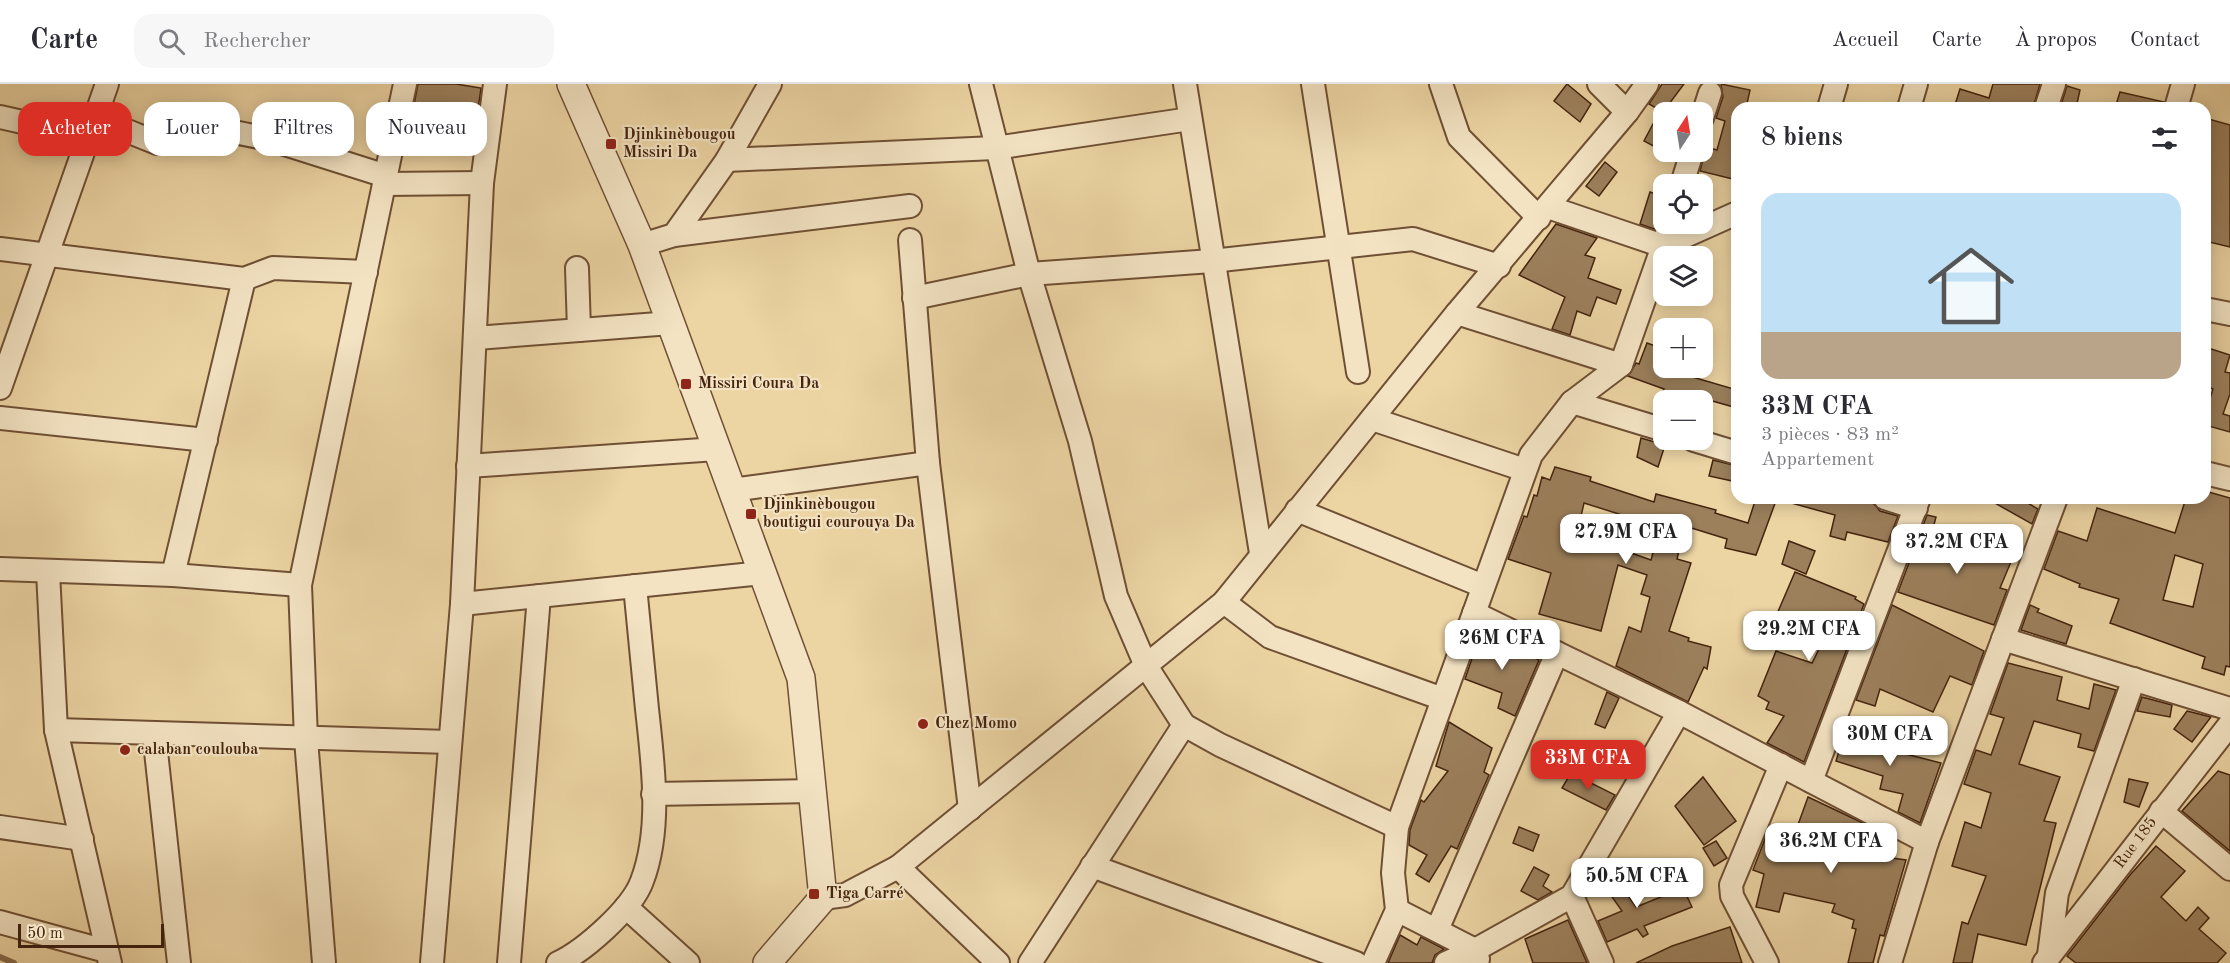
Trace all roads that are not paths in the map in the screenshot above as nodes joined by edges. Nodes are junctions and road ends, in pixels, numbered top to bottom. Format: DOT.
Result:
graph roads {
  1 [pos="107,84"];
  2 [pos="405,84"];
  3 [pos="495,84"];
  4 [pos="571,84"];
  5 [pos="770,84"];
  6 [pos="981,84"];
  7 [pos="1185,84"];
  8 [pos="1313,84"];
  9 [pos="1599,84"];
  10 [pos="1647,84"];
  11 [pos="1836,84"];
  12 [pos="1916,84"];
  13 [pos="2054,84"];
  14 [pos="2183,84"];
  15 [pos="1446,86"];
  16 [pos="1710,93"];
  17 [pos="101,102"];
  18 [pos="1707,102"];
  19 [pos="1831,102"];
  20 [pos="1912,102"];
  21 [pos="2048,102"];
  22 [pos="2178,102"];
  23 [pos="1627,112"];
  24 [pos="0,117"];
  25 [pos="18,119"];
  26 [pos="1190,119"];
  27 [pos="132,137"];
  28 [pos="995,148"];
  29 [pos="82,156"];
  30 [pos="727,160"];
  31 [pos="385,180"];
  32 [pos="482,183"];
  33 [pos="910,206"];
  34 [pos="1544,212"];
  35 [pos="1731,216"];
  36 [pos="1667,234"];
  37 [pos="674,235"];
  38 [pos="909,240"];
  39 [pos="642,245"];
  40 [pos="1663,246"];
  41 [pos="1336,247"];
  42 [pos="0,249"];
  43 [pos="47,257"];
  44 [pos="1212,261"];
  45 [pos="1499,266"];
  46 [pos="578,268"];
  47 [pos="366,272"];
  48 [pos="1029,274"];
  49 [pos="1653,274"];
  50 [pos="244,279"];
  51 [pos="915,298"];
  52 [pos="2211,310"];
  53 [pos="1457,313"];
  54 [pos="2230,314"];
  55 [pos="671,323"];
  56 [pos="579,330"];
  57 [pos="476,339"];
  58 [pos="1621,365"];
  59 [pos="1358,372"];
  60 [pos="0,388"];
  61 [pos="1572,402"];
  62 [pos="0,418"];
  63 [pos="1372,419"];
  64 [pos="1653,427"];
  65 [pos="206,440"];
  66 [pos="1713,446"];
  67 [pos="717,449"];
  68 [pos="1731,451"];
  69 [pos="928,463"];
  70 [pos="468,466"];
  71 [pos="1525,470"];
  72 [pos="2211,474"];
  73 [pos="2230,479"];
  74 [pos="732,490"];
  75 [pos="1918,504"];
  76 [pos="2054,504"];
  77 [pos="1297,510"];
  78 [pos="1261,554"];
  79 [pos="0,569"];
  80 [pos="48,572"];
  81 [pos="762,573"];
  82 [pos="173,575"];
  83 [pos="300,585"];
  84 [pos="635,586"];
  85 [pos="1484,586"];
  86 [pos="539,596"];
  87 [pos="1224,602"];
  88 [pos="462,604"];
  89 [pos="1474,613"];
  90 [pos="2003,639"];
  91 [pos="1557,653"];
  92 [pos="1146,666"];
  93 [pos="2134,679"];
  94 [pos="1443,699"];
  95 [pos="2230,709"];
  96 [pos="1679,712"];
  97 [pos="2230,724"];
  98 [pos="1184,725"];
  99 [pos="56,730"];
  100 [pos="154,734"];
  101 [pos="306,739"];
  102 [pos="449,742"];
  103 [pos="1781,765"];
  104 [pos="1811,781"];
  105 [pos="812,791"];
  106 [pos="652,794"];
  107 [pos="970,809"];
  108 [pos="2161,811"];
  109 [pos="1397,826"];
  110 [pos="0,827"];
  111 [pos="82,839"];
  112 [pos="1927,842"];
  113 [pos="1092,866"];
  114 [pos="898,867"];
  115 [pos="2230,869"];
  116 [pos="1572,896"];
  117 [pos="824,898"];
  118 [pos="626,907"];
  119 [pos="1397,910"];
  120 [pos="0,922"];
  121 [pos="1437,930"];
  122 [pos="1478,956"];
  123 [pos="108,957"];
  124 [pos="988,960"];
  125 [pos="2049,962"];
  126 [pos="179,963"];
  127 [pos="324,963"];
  128 [pos="432,963"];
  129 [pos="509,963"];
  130 [pos="558,963"];
  131 [pos="688,963"];
  132 [pos="767,963"];
  133 [pos="1030,963"];
  134 [pos="1355,963"];
  135 [pos="1373,963"];
  136 [pos="1446,963"];
  137 [pos="1602,963"];
  138 [pos="1767,963"];
  139 [pos="1890,963"];
  1 -- 17 [label="street"];
  2 -- 31 [label="street"];
  3 -- 32 [label="street"];
  4 -- 39 [label="street"];
  5 -- 30 [label="street"];
  6 -- 28 [label="street"];
  7 -- 26 [label="street"];
  8 -- 41 [label="street"];
  9 -- 23 [label="street"];
  10 -- 23 [label="street"];
  11 -- 19 [label="street"];
  12 -- 20 [label="street"];
  13 -- 21 [label="street"];
  14 -- 22 [label="street"];
  15 -- 34 [label="street"];
  16 -- 18 [label="street"];
  23 -- 34 [label="street"];
  24 -- 25 [label="street"];
  26 -- 28 [label="street"];
  26 -- 44 [label="street"];
  27 -- 31 [label="street"];
  28 -- 30 [label="street"];
  28 -- 48 [label="street"];
  29 -- 43 [label="street"];
  30 -- 37 [label="street"];
  31 -- 32 [label="street"];
  31 -- 47 [label="street"];
  32 -- 57 [label="street"];
  33 -- 37 [label="street"];
  34 -- 40 [label="street"];
  34 -- 45 [label="street"];
  35 -- 40 [label="street"];
  36 -- 40 [label="street"];
  37 -- 39 [label="street"];
  38 -- 51 [label="street"];
  39 -- 55 [label="street"];
  41 -- 44 [label="street"];
  41 -- 45 [label="street"];
  41 -- 59 [label="street"];
  42 -- 43 [label="street"];
  43 -- 50 [label="street"];
  43 -- 60 [label="street"];
  44 -- 48 [label="street"];
  44 -- 78 [label="street"];
  45 -- 53 [label="street"];
  46 -- 56 [label="street"];
  47 -- 50 [label="street"];
  47 -- 83 [label="street"];
  48 -- 51 [label="street"];
  48 -- 92 [label="street"];
  49 -- 58 [label="street"];
  50 -- 65 [label="street"];
  51 -- 69 [label="street"];
  52 -- 54 [label="street"];
  53 -- 58 [label="street"];
  53 -- 63 [label="street"];
  55 -- 56 [label="street"];
  55 -- 67 [label="street"];
  56 -- 57 [label="street"];
  57 -- 70 [label="street"];
  58 -- 61 [label="street"];
  61 -- 64 [label="street"];
  61 -- 71 [label="street"];
  62 -- 65 [label="street"];
  63 -- 71 [label="street"];
  63 -- 77 [label="street"];
  65 -- 82 [label="street"];
  66 -- 68 [label="street"];
  67 -- 70 [label="street"];
  67 -- 74 [label="street"];
  69 -- 74 [label="street"];
  69 -- 107 [label="street"];
  70 -- 88 [label="street"];
  71 -- 85 [label="street"];
  72 -- 73 [label="street"];
  74 -- 81 [label="street"];
  75 -- 104 [label="street"];
  76 -- 90 [label="street"];
  77 -- 78 [label="street"];
  77 -- 85 [label="street"];
  78 -- 87 [label="street"];
  79 -- 80 [label="street"];
  80 -- 82 [label="street"];
  80 -- 99 [label="street"];
  81 -- 84 [label="street"];
  81 -- 105 [label="street"];
  82 -- 83 [label="street"];
  83 -- 101 [label="street"];
  84 -- 86 [label="street"];
  84 -- 106 [label="street"];
  85 -- 89 [label="street"];
  86 -- 88 [label="street"];
  86 -- 129 [label="street"];
  87 -- 92 [label="street"];
  87 -- 94 [label="street"];
  88 -- 102 [label="street"];
  89 -- 91 [label="street"];
  89 -- 94 [label="street"];
  90 -- 93 [label="street"];
  90 -- 112 [label="street"];
  91 -- 96 [label="street"];
  91 -- 121 [label="street"];
  92 -- 98 [label="street"];
  92 -- 107 [label="street"];
  93 -- 95 [label="street"];
  93 -- 125 [label="street"];
  94 -- 109 [label="street"];
  96 -- 103 [label="street"];
  96 -- 116 [label="street"];
  97 -- 108 [label="street, Rue 185"];
  98 -- 109 [label="street"];
  98 -- 113 [label="street"];
  99 -- 100 [label="street"];
  99 -- 111 [label="street"];
  100 -- 101 [label="street"];
  100 -- 126 [label="street"];
  101 -- 102 [label="street"];
  101 -- 127 [label="street"];
  102 -- 128 [label="street"];
  103 -- 104 [label="street"];
  103 -- 138 [label="street"];
  104 -- 112 [label="street"];
  105 -- 106 [label="street"];
  105 -- 117 [label="street"];
  106 -- 118 [label="street"];
  107 -- 114 [label="street"];
  108 -- 115 [label="street"];
  108 -- 125 [label="street, Rue 185"];
  109 -- 119 [label="street"];
  110 -- 111 [label="street"];
  111 -- 123 [label="street"];
  112 -- 139 [label="street"];
  113 -- 133 [label="street"];
  113 -- 134 [label="street"];
  114 -- 117 [label="street"];
  114 -- 124 [label="street"];
  116 -- 122 [label="street"];
  116 -- 137 [label="street"];
  117 -- 132 [label="street"];
  118 -- 130 [label="street"];
  118 -- 131 [label="street"];
  119 -- 121 [label="street"];
  119 -- 135 [label="street"];
  120 -- 123 [label="street"];
  121 -- 122 [label="street"];
  122 -- 136 [label="street"];
}
